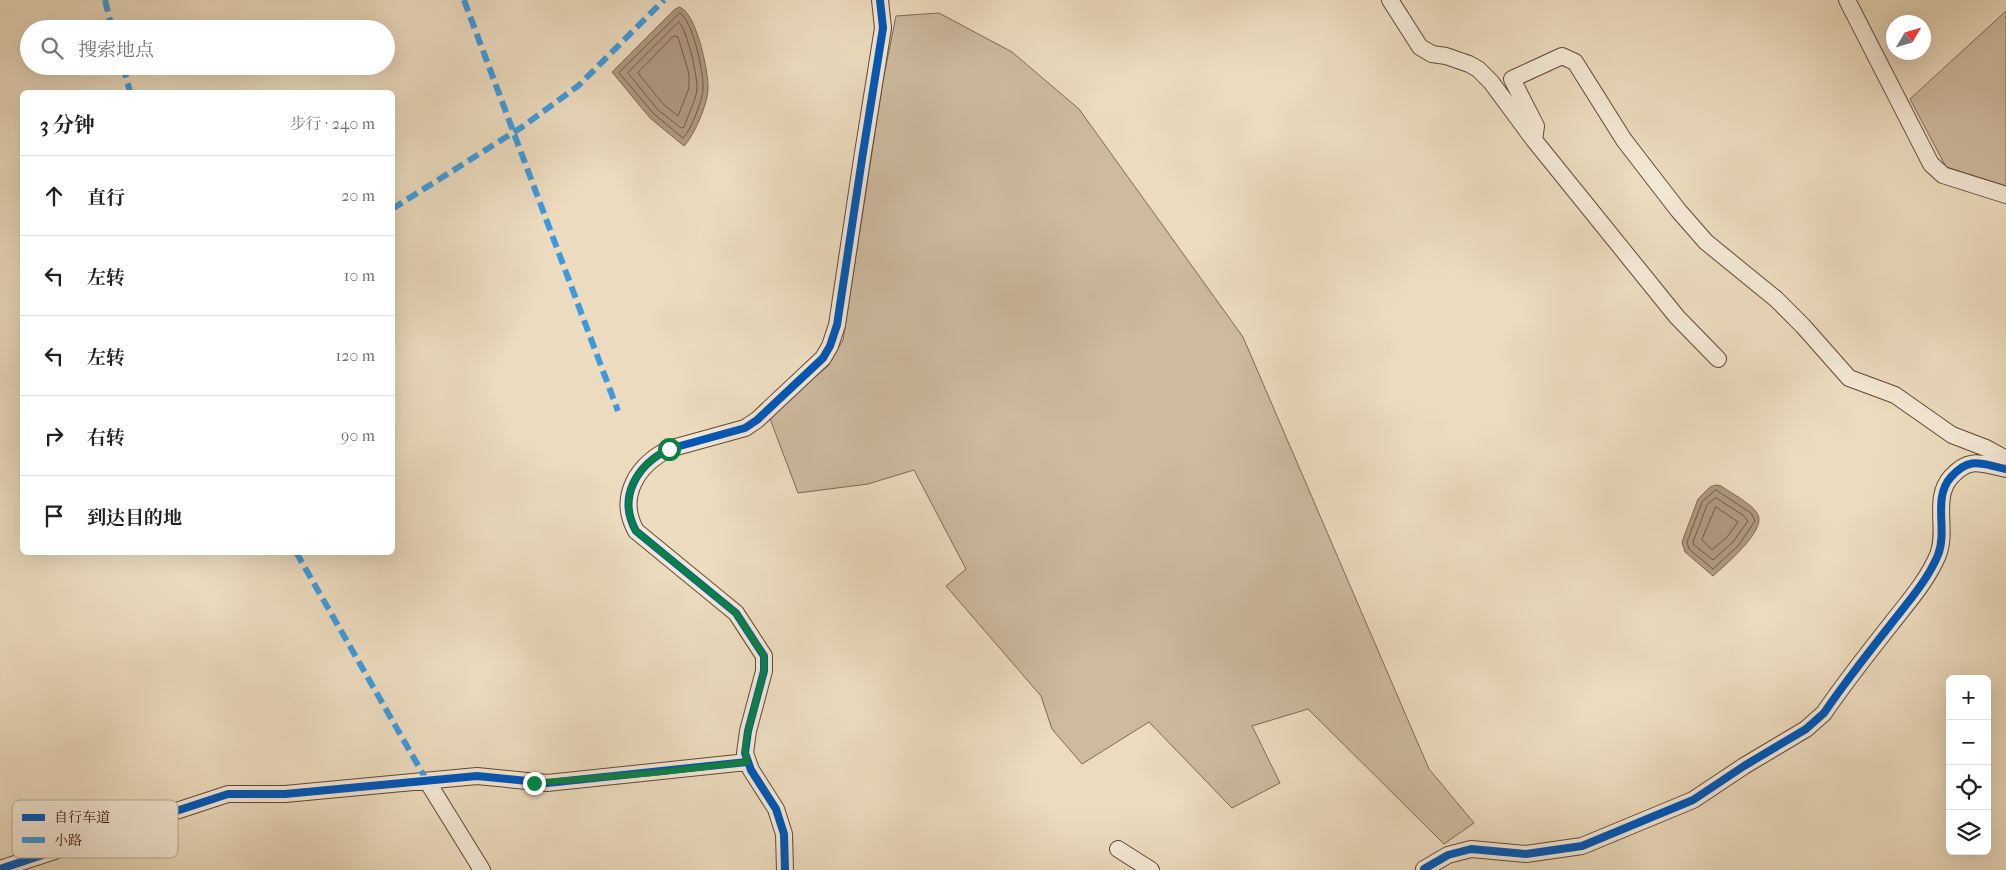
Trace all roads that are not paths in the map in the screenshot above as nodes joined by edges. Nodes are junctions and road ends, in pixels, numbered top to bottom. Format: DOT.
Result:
graph roads {
  1 [pos="880,0"];
  2 [pos="1390,0"];
  3 [pos="1847,0"];
  4 [pos="1534,140"];
  5 [pos="2006,195"];
  6 [pos="1718,359"];
  7 [pos="2006,459"];
  8 [pos="2006,469"];
  9 [pos="747,762"];
  10 [pos="427,781"];
  11 [pos="178,810"];
  12 [pos="1118,849"];
  13 [pos="33,858"];
  14 [pos="0,869"];
  15 [pos="482,870"];
  16 [pos="785,870"];
  17 [pos="1151,870"];
  18 [pos="1425,870"];
  1 -- 9 [label="street"];
  2 -- 4 [label="street"];
  3 -- 5 [label="street"];
  4 -- 6 [label="street"];
  4 -- 7 [label="street"];
  8 -- 18 [label="street"];
  9 -- 10 [label="street"];
  9 -- 16 [label="street"];
  10 -- 11 [label="street"];
  10 -- 15 [label="street"];
  12 -- 17 [label="street"];
  13 -- 14 [label="street"];
}
